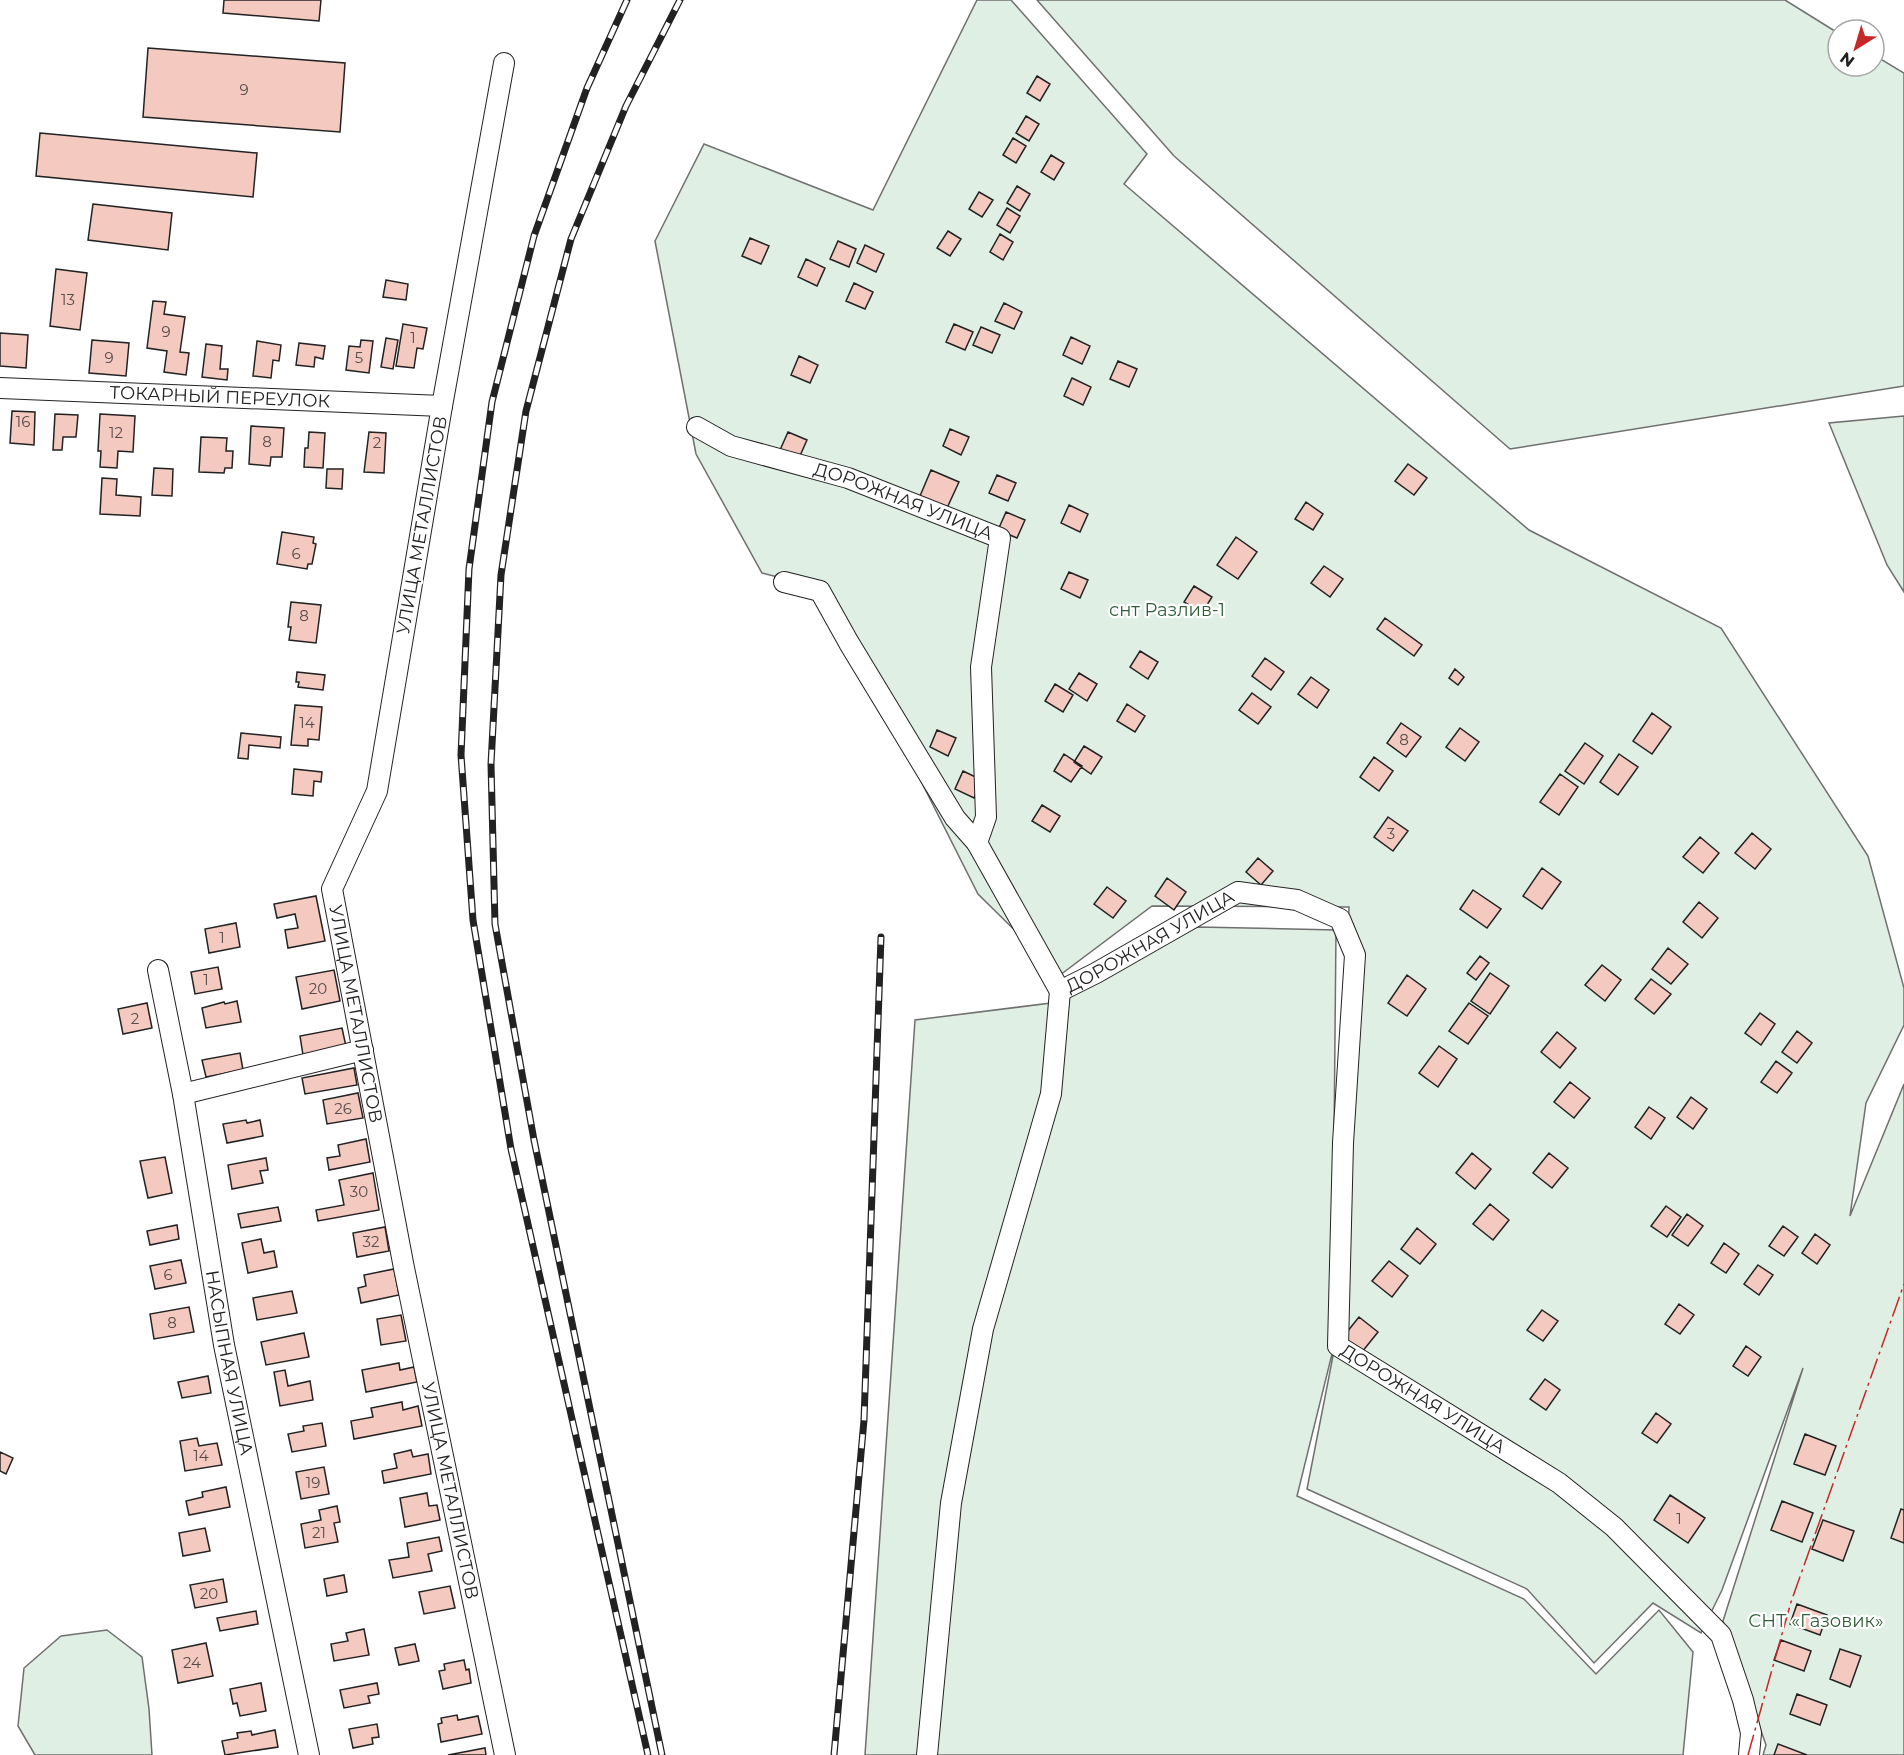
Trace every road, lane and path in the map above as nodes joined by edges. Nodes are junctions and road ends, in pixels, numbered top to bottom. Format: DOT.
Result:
graph roads {
  1 [pos="504,63"];
  2 [pos="0,388"];
  3 [pos="442,406"];
  4 [pos="697,427"];
  5 [pos="783,582"];
  6 [pos="977,843"];
  7 [pos="158,970"];
  8 [pos="1060,991"];
  9 [pos="363,1050"];
  10 [pos="183,1094"];
  11 [pos="309,1755"];
  12 [pos="505,1755"];
  13 [pos="927,1755"];
  14 [pos="1749,1755"];
  1 -- 3 [label="street, УЛИЦА МЕТАЛЛИСТОВ"];
  2 -- 3 [label="street, ТОКАРНЫЙ ПЕРЕУЛОК"];
  3 -- 9 [label="street, УЛИЦА МЕТАЛЛИСТОВ"];
  4 -- 6 [label="street, ДОРОЖНАЯ УЛИЦА"];
  5 -- 6 [label="street"];
  6 -- 8 [label="street, ДОРОЖНАЯ УЛИЦА"];
  7 -- 10 [label="street, НАСЫПНАЯ УЛИЦА"];
  8 -- 13 [label="street"];
  8 -- 14 [label="street, ДОРОЖНАЯ УЛИЦА"];
  9 -- 10 [label="street"];
  9 -- 12 [label="street, УЛИЦА МЕТАЛЛИСТОВ"];
  10 -- 11 [label="street, НАСЫПНАЯ УЛИЦА"];
}
